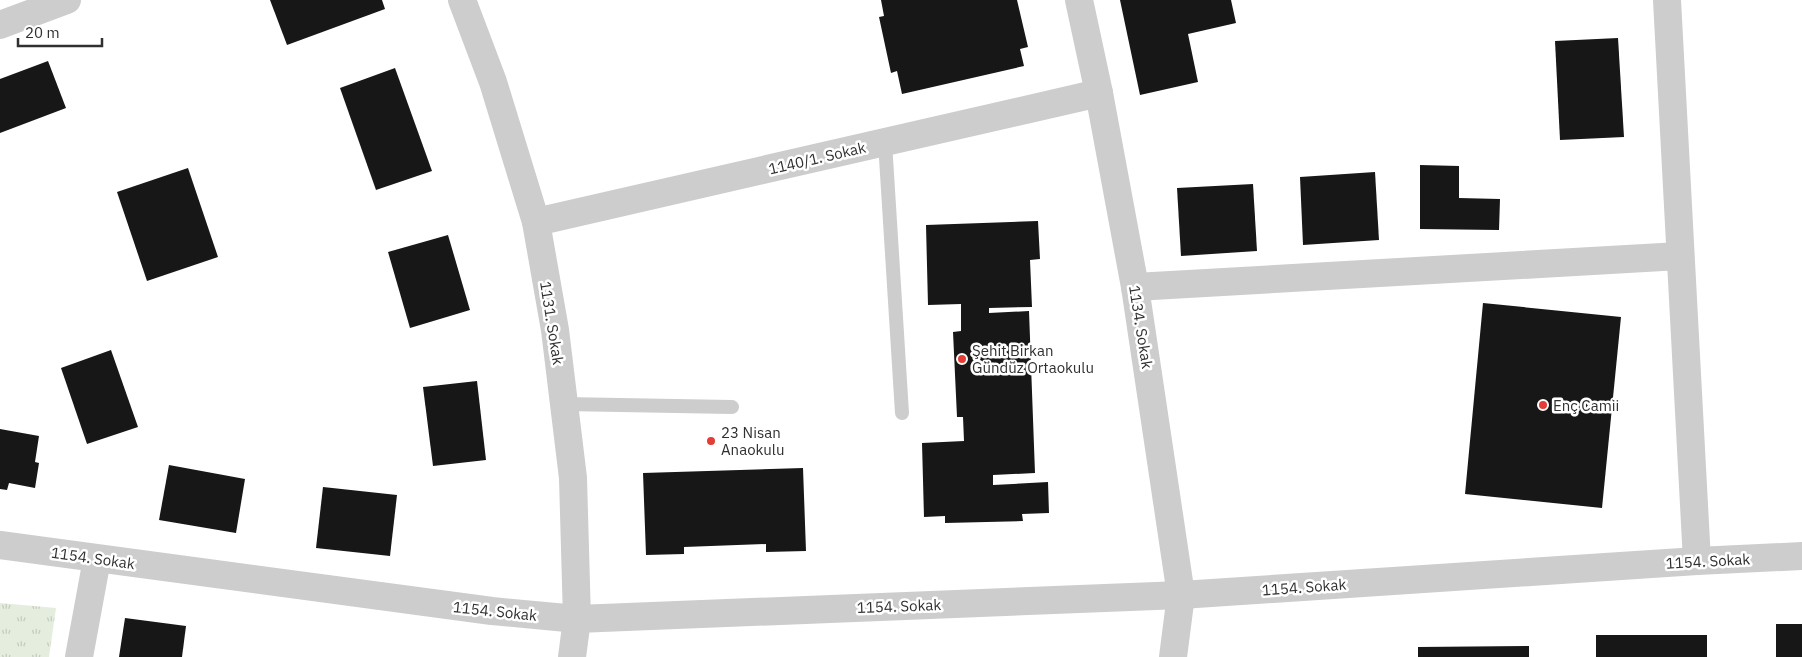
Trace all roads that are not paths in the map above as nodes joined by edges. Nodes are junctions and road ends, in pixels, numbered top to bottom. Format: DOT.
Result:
graph roads {
  1 [pos="67,0"];
  2 [pos="462,0"];
  3 [pos="1078,0"];
  4 [pos="1667,0"];
  5 [pos="0,25"];
  6 [pos="1099,93"];
  7 [pos="885,142"];
  8 [pos="536,222"];
  9 [pos="1680,256"];
  10 [pos="1135,287"];
  11 [pos="564,404"];
  12 [pos="732,407"];
  13 [pos="902,413"];
  14 [pos="0,545"];
  15 [pos="1802,556"];
  16 [pos="97,559"];
  17 [pos="1697,560"];
  18 [pos="1181,595"];
  19 [pos="577,619"];
  20 [pos="80,657"];
  21 [pos="572,657"];
  22 [pos="1173,657"];
  1 -- 5 [label="street"];
  2 -- 8 [label="street, 1131. Sokak"];
  3 -- 6 [label="street, 1134. Sokak"];
  4 -- 9 [label="street"];
  6 -- 7 [label="street, 1140/1. Sokak"];
  6 -- 10 [label="street, 1134. Sokak"];
  7 -- 8 [label="street, 1140/1. Sokak"];
  7 -- 13 [label="lane"];
  8 -- 11 [label="street, 1131. Sokak"];
  9 -- 10 [label="street"];
  9 -- 17 [label="street"];
  10 -- 18 [label="street, 1134. Sokak"];
  11 -- 12 [label="lane"];
  11 -- 19 [label="street, 1131. Sokak"];
  14 -- 16 [label="street, 1154. Sokak"];
  15 -- 17 [label="street, 1154. Sokak"];
  16 -- 19 [label="street, 1154. Sokak"];
  16 -- 20 [label="street"];
  17 -- 18 [label="street, 1154. Sokak"];
  18 -- 19 [label="street, 1154. Sokak"];
  18 -- 22 [label="street, 1134. Sokak"];
  19 -- 21 [label="street, 1131. Sokak"];
}
